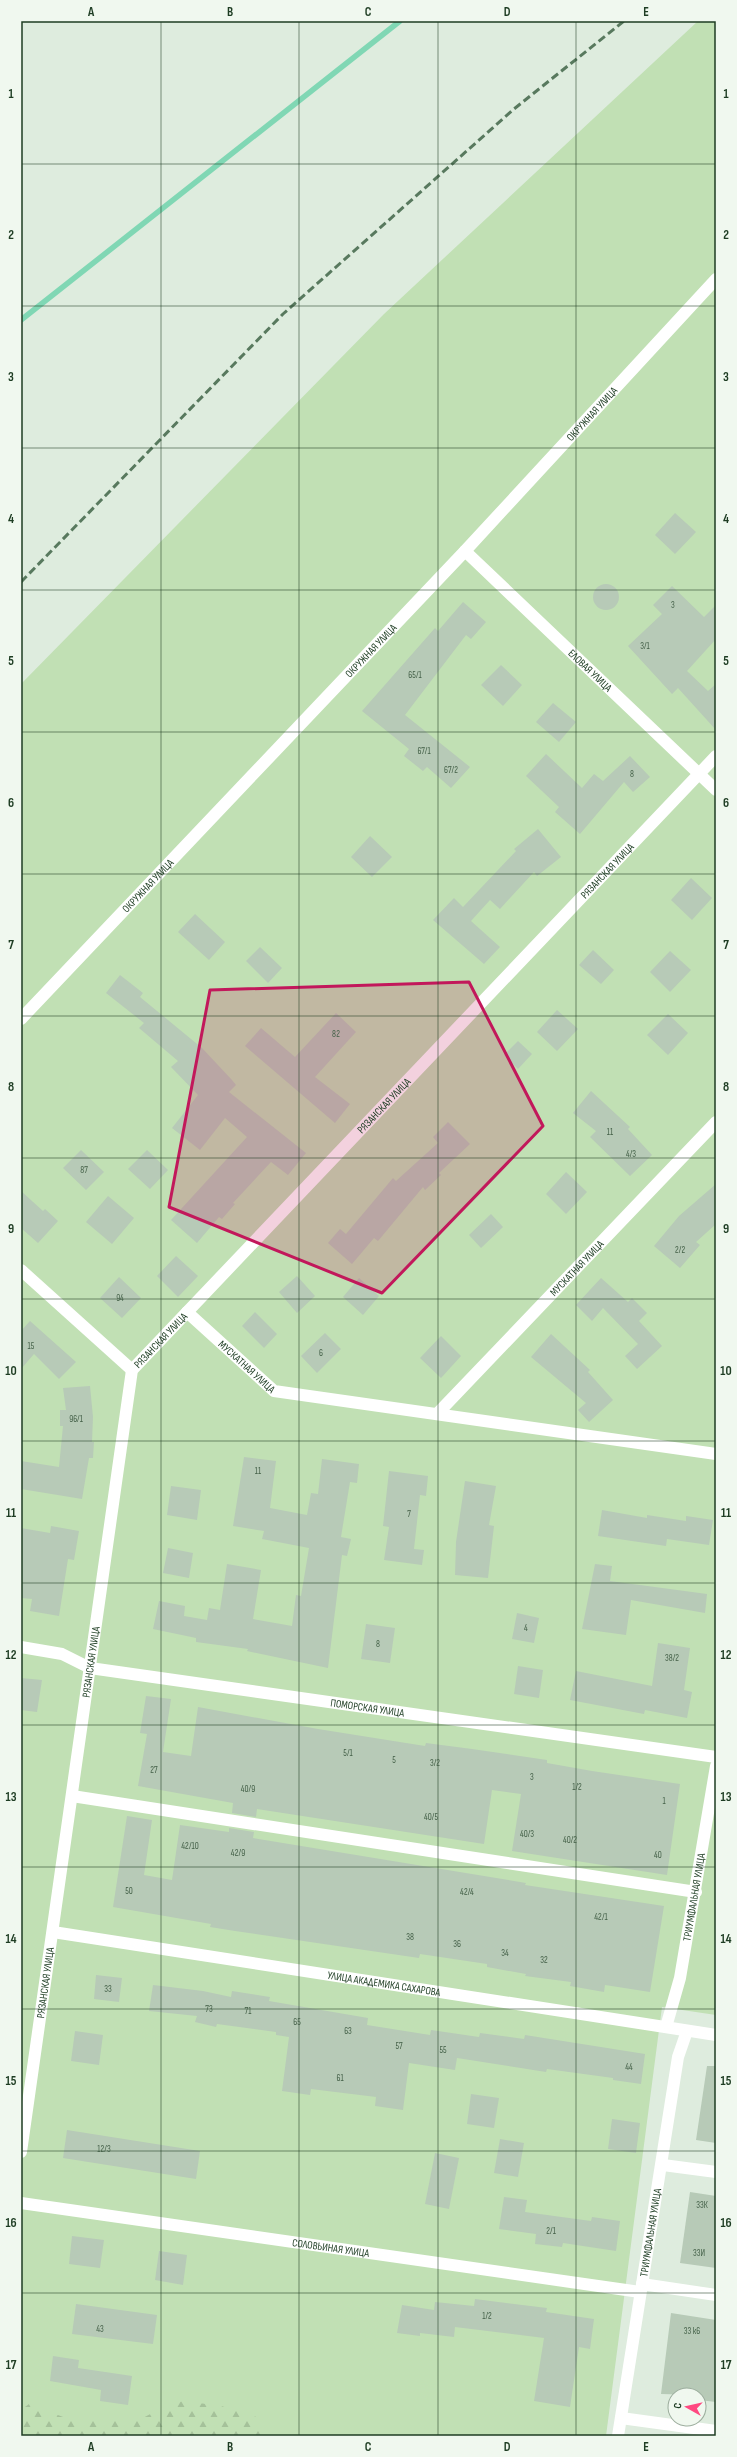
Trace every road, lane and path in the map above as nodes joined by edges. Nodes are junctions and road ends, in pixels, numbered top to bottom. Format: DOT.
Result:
graph roads {
  1 [pos="716,279"];
  2 [pos="465,551"];
  3 [pos="716,756"];
  4 [pos="699,774"];
  5 [pos="716,790"];
  6 [pos="21,1019"];
  7 [pos="716,1122"];
  8 [pos="21,1270"];
  9 [pos="187,1312"];
  10 [pos="132,1370"];
  11 [pos="437,1414"];
  12 [pos="716,1454"];
  13 [pos="21,1647"];
  14 [pos="90,1668"];
  15 [pos="716,1757"];
  16 [pos="716,1766"];
  17 [pos="72,1796"];
  18 [pos="696,1892"];
  19 [pos="53,1932"];
  20 [pos="666,2028"];
  21 [pos="687,2031"];
  22 [pos="716,2035"];
  23 [pos="21,2152"];
  24 [pos="663,2164"];
  25 [pos="716,2172"];
  26 [pos="21,2203"];
  27 [pos="641,2288"];
  28 [pos="716,2295"];
  29 [pos="621,2418"];
  30 [pos="716,2431"];
  31 [pos="618,2436"];
  1 -- 2 [label="street, ОКРУЖНАЯ УЛИЦА"];
  2 -- 4 [label="street, ЕЛОВАЯ УЛИЦА"];
  2 -- 6 [label="street, ОКРУЖНАЯ УЛИЦА"];
  3 -- 4 [label="street, РЯЗАНСКАЯ УЛИЦА"];
  4 -- 5 [label="street, ЕЛОВАЯ УЛИЦА"];
  4 -- 9 [label="street, РЯЗАНСКАЯ УЛИЦА"];
  7 -- 11 [label="street, МУСКАТНАЯ УЛИЦА"];
  8 -- 10 [label="street"];
  9 -- 10 [label="street, РЯЗАНСКАЯ УЛИЦА"];
  9 -- 11 [label="street, МУСКАТНАЯ УЛИЦА"];
  10 -- 14 [label="street, РЯЗАНСКАЯ УЛИЦА"];
  11 -- 12 [label="street, МУСКАТНАЯ УЛИЦА"];
  13 -- 14 [label="street, ПОМОРСКАЯ УЛИЦА"];
  14 -- 15 [label="street, ПОМОРСКАЯ УЛИЦА"];
  14 -- 17 [label="street, РЯЗАНСКАЯ УЛИЦА"];
  16 -- 18 [label="street, ТРИУМФАЛЬНАЯ УЛИЦА"];
  17 -- 18 [label="street"];
  17 -- 19 [label="street, РЯЗАНСКАЯ УЛИЦА"];
  18 -- 20 [label="street, ТРИУМФАЛЬНАЯ УЛИЦА"];
  19 -- 20 [label="street, УЛИЦА АКАДЕМИКА САХАРОВА"];
  19 -- 23 [label="street, РЯЗАНСКАЯ УЛИЦА"];
  20 -- 21 [label="street, УЛИЦА АКАДЕМИКА САХАРОВА"];
  21 -- 22 [label="street, УЛИЦА АКАДЕМИКА САХАРОВА"];
  21 -- 24 [label="street, ТРИУМФАЛЬНАЯ УЛИЦА"];
  24 -- 25 [label="street"];
  24 -- 27 [label="street, ТРИУМФАЛЬНАЯ УЛИЦА"];
  26 -- 27 [label="street, СОЛОВЬИНАЯ УЛИЦА"];
  27 -- 28 [label="street, СОЛОВЬИНАЯ УЛИЦА"];
  27 -- 29 [label="street, ТРИУМФАЛЬНАЯ УЛИЦА"];
  29 -- 30 [label="street"];
  29 -- 31 [label="street, ТРИУМФАЛЬНАЯ УЛИЦА"];
}
